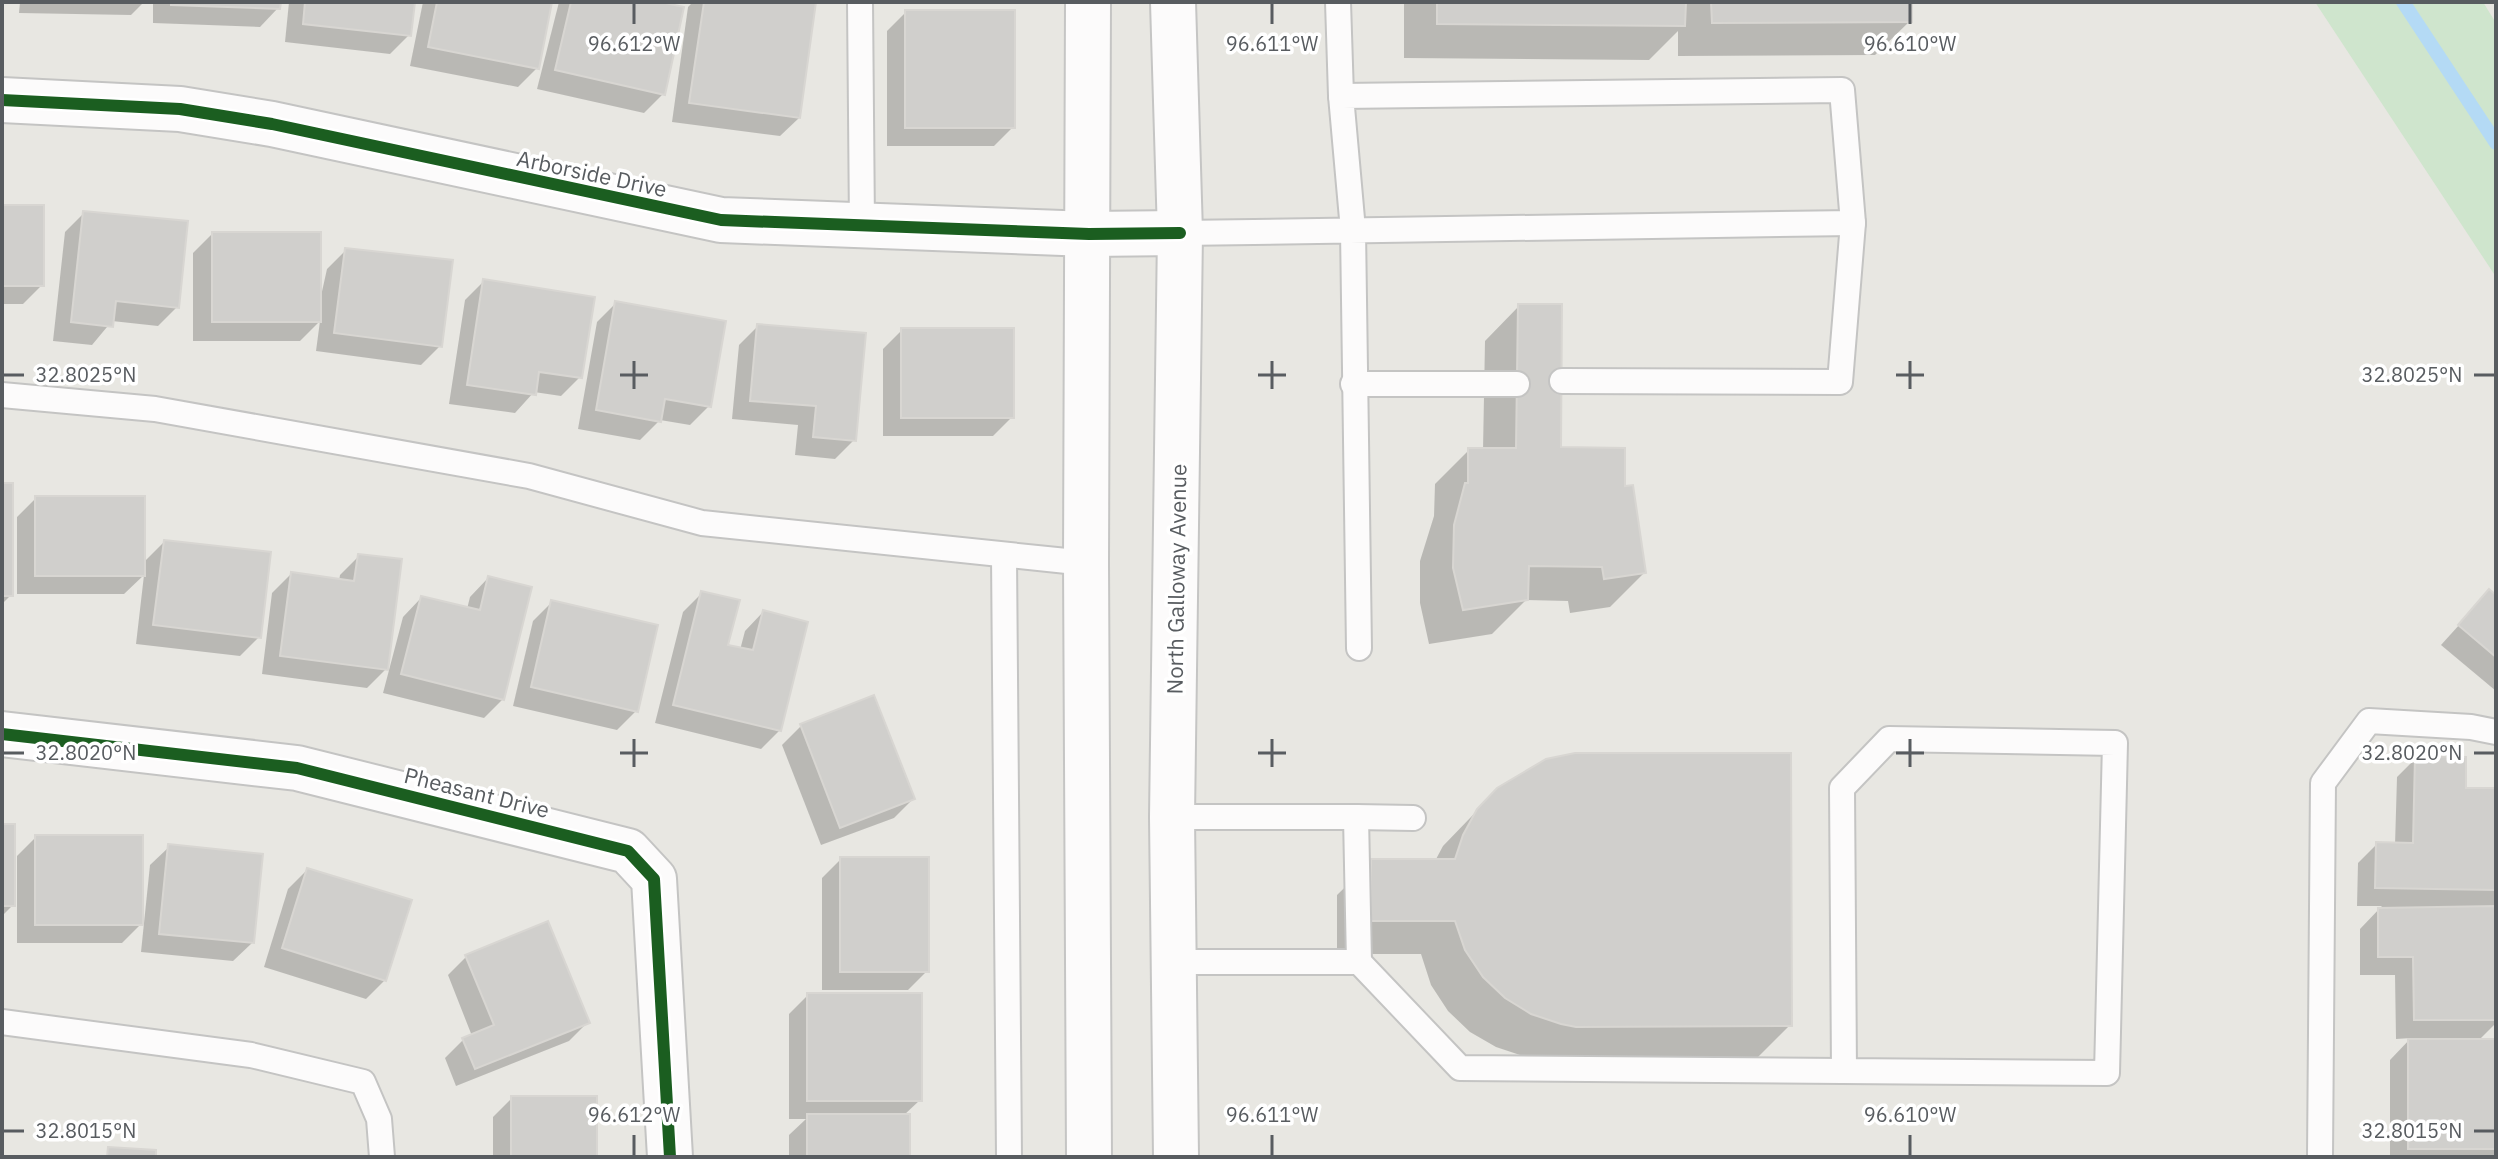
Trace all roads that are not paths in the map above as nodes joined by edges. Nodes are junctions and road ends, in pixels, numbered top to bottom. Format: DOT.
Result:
graph roads {
  1 [pos="860,2"];
  2 [pos="1088,2"];
  3 [pos="1173,2"];
  4 [pos="1338,2"];
  5 [pos="1341,96"];
  6 [pos="2,100"];
  7 [pos="1853,223"];
  8 [pos="862,226"];
  9 [pos="1353,230"];
  10 [pos="1180,233"];
  11 [pos="1089,234"];
  12 [pos="1562,381"];
  13 [pos="1353,384"];
  14 [pos="1517,384"];
  15 [pos="2,395"];
  16 [pos="1004,556"];
  17 [pos="1086,563"];
  18 [pos="1359,648"];
  19 [pos="2496,732"];
  20 [pos="2,734"];
  21 [pos="1172,817"];
  22 [pos="1356,817"];
  23 [pos="1413,818"];
  24 [pos="1174,962"];
  25 [pos="1359,962"];
  26 [pos="2,1022"];
  27 [pos="1844,1071"];
  28 [pos="382,1157"];
  29 [pos="670,1157"];
  30 [pos="1009,1157"];
  31 [pos="1089,1157"];
  32 [pos="1176,1157"];
  33 [pos="2320,1157"];
  1 -- 8 [label="lane"];
  2 -- 11 [label="main road"];
  3 -- 10 [label="main road, North Galloway Avenue"];
  4 -- 5 [label="lane"];
  5 -- 7 [label="lane"];
  5 -- 9 [label="lane"];
  6 -- 8 [label="main road, Arborside Drive"];
  7 -- 9 [label="lane"];
  7 -- 12 [label="lane"];
  8 -- 11 [label="main road, Arborside Drive"];
  9 -- 10 [label="lane"];
  9 -- 13 [label="lane"];
  10 -- 11 [label="main road, Arborside Drive"];
  10 -- 21 [label="main road, North Galloway Avenue"];
  11 -- 17 [label="main road"];
  13 -- 14 [label="lane"];
  13 -- 18 [label="lane"];
  15 -- 16 [label="lane"];
  16 -- 17 [label="lane"];
  16 -- 30 [label="lane"];
  17 -- 31 [label="main road"];
  19 -- 33 [label="lane"];
  20 -- 29 [label="main road, Pheasant Drive"];
  21 -- 22 [label="lane"];
  21 -- 24 [label="main road, North Galloway Avenue"];
  22 -- 23 [label="lane"];
  22 -- 25 [label="lane"];
  24 -- 25 [label="lane"];
  24 -- 32 [label="main road, North Galloway Avenue"];
  25 -- 27 [label="lane"];
  26 -- 28 [label="lane"];
  27 -- 27 [label="lane"];
}
